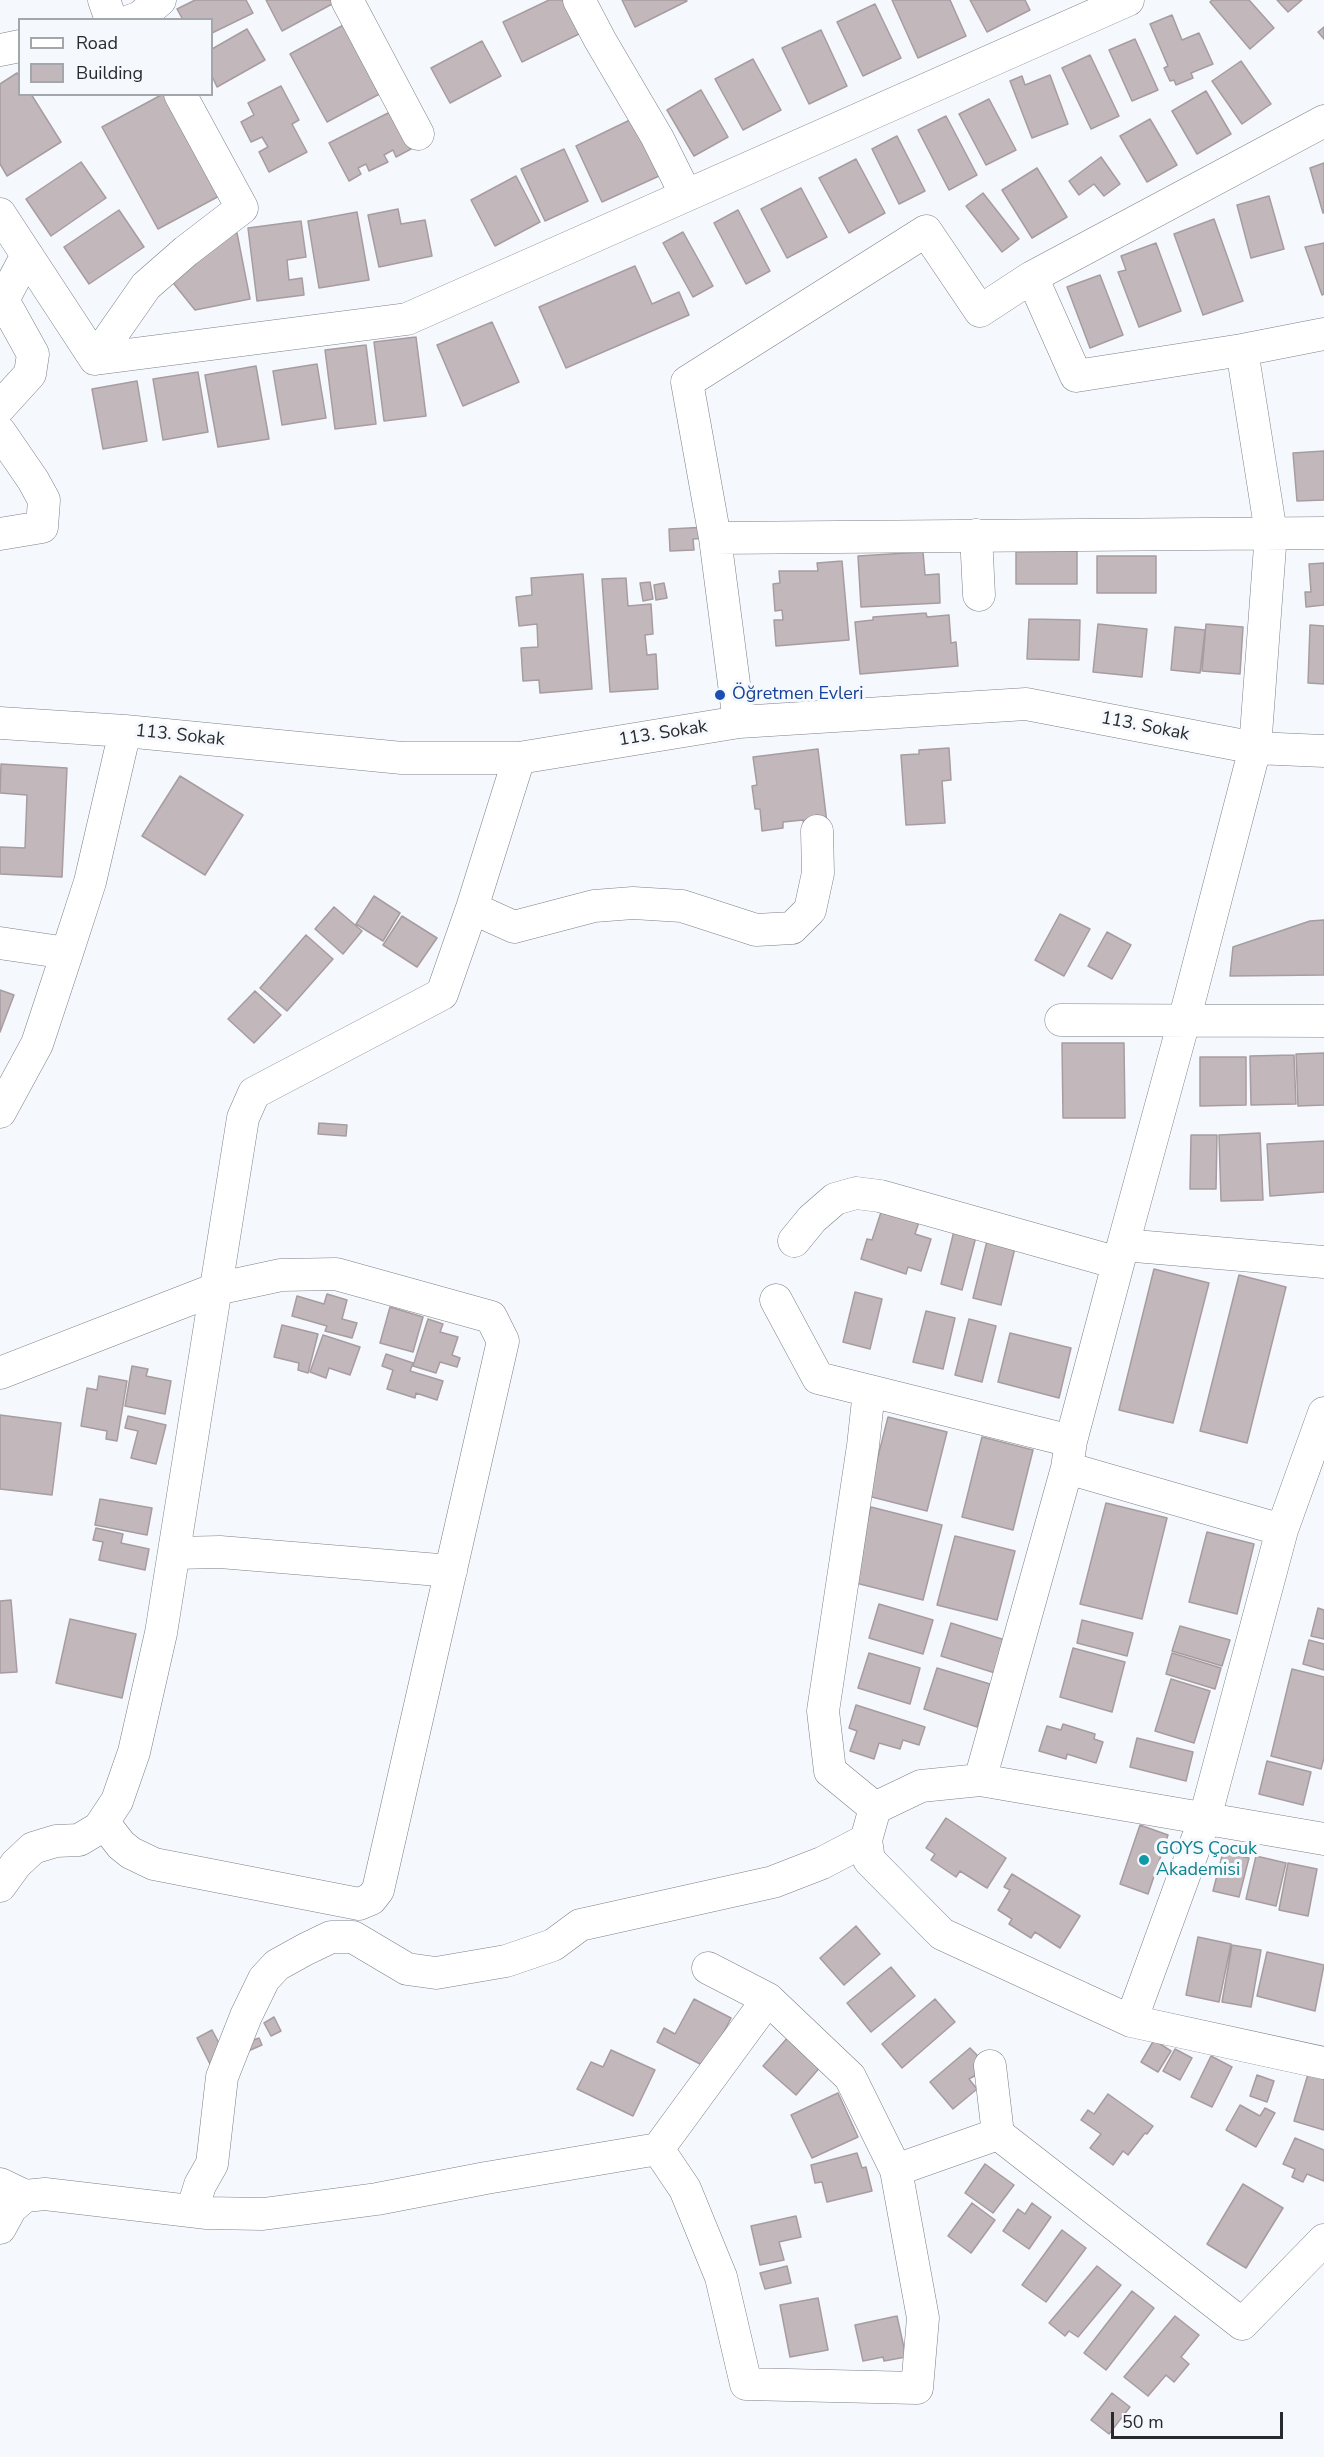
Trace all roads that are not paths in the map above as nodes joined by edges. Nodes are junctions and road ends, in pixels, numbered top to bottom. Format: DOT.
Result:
graph roads {
  1 [pos="104,0"];
  2 [pos="347,0"];
  3 [pos="579,0"];
  4 [pos="1128,0"];
  5 [pos="136,15"];
  6 [pos="18,46"];
  7 [pos="0,50"];
  8 [pos="181,96"];
  9 [pos="1324,121"];
  10 [pos="418,134"];
  11 [pos="686,195"];
  12 [pos="0,214"];
  13 [pos="27,255"];
  14 [pos="1032,277"];
  15 [pos="1324,334"];
  16 [pos="1242,350"];
  17 [pos="95,359"];
  18 [pos="0,407"];
  19 [pos="0,432"];
  20 [pos="1271,533"];
  21 [pos="1324,533"];
  22 [pos="0,534"];
  23 [pos="976,535"];
  24 [pos="715,538"];
  25 [pos="979,595"];
  26 [pos="739,722"];
  27 [pos="0,723"];
  28 [pos="125,731"];
  29 [pos="1255,748"];
  30 [pos="1324,751"];
  31 [pos="519,758"];
  32 [pos="817,831"];
  33 [pos="472,908"];
  34 [pos="0,943"];
  35 [pos="67,953"];
  36 [pos="1061,1020"];
  37 [pos="1324,1021"];
  38 [pos="1184,1022"];
  39 [pos="0,1112"];
  40 [pos="794,1241"];
  41 [pos="1120,1254"];
  42 [pos="1324,1263"];
  43 [pos="216,1289"];
  44 [pos="776,1300"];
  45 [pos="0,1373"];
  46 [pos="869,1391"];
  47 [pos="1324,1413"];
  48 [pos="1069,1455"];
  49 [pos="1282,1530"];
  50 [pos="174,1554"];
  51 [pos="451,1571"];
  52 [pos="980,1780"];
  53 [pos="875,1808"];
  54 [pos="1205,1818"];
  55 [pos="103,1822"];
  56 [pos="1324,1839"];
  57 [pos="866,1840"];
  58 [pos="0,1886"];
  59 [pos="358,1904"];
  60 [pos="353,1937"];
  61 [pos="708,1968"];
  62 [pos="768,1999"];
  63 [pos="1131,2021"];
  64 [pos="1324,2063"];
  65 [pos="990,2066"];
  66 [pos="998,2134"];
  67 [pos="658,2149"];
  68 [pos="896,2170"];
  69 [pos="12,2190"];
  70 [pos="192,2211"];
  71 [pos="0,2228"];
  72 [pos="1324,2240"];
  1 -- 5 [label="street"];
  2 -- 10 [label="street"];
  3 -- 11 [label="street"];
  4 -- 11 [label="street"];
  6 -- 7 [label="street"];
  8 -- 17 [label="street"];
  9 -- 14 [label="street"];
  11 -- 17 [label="street"];
  12 -- 13 [label="street"];
  13 -- 17 [label="street"];
  13 -- 18 [label="street"];
  14 -- 16 [label="street"];
  14 -- 24 [label="street"];
  15 -- 16 [label="street"];
  16 -- 20 [label="street"];
  19 -- 22 [label="street"];
  20 -- 21 [label="street"];
  20 -- 23 [label="street"];
  20 -- 29 [label="street"];
  23 -- 24 [label="street"];
  23 -- 25 [label="street"];
  24 -- 26 [label="street"];
  26 -- 29 [label="street, 113. Sokak"];
  26 -- 31 [label="street, 113. Sokak"];
  27 -- 28 [label="street, 113. Sokak"];
  28 -- 31 [label="street, 113. Sokak"];
  28 -- 35 [label="street"];
  29 -- 30 [label="street, 113. Sokak"];
  29 -- 38 [label="street"];
  31 -- 33 [label="street"];
  32 -- 33 [label="street"];
  33 -- 43 [label="street"];
  34 -- 35 [label="street"];
  35 -- 39 [label="street"];
  36 -- 38 [label="street"];
  37 -- 38 [label="street"];
  38 -- 41 [label="street"];
  40 -- 41 [label="street"];
  41 -- 42 [label="street"];
  41 -- 48 [label="street"];
  43 -- 45 [label="street"];
  43 -- 50 [label="street"];
  43 -- 51 [label="street"];
  44 -- 46 [label="street"];
  46 -- 48 [label="street"];
  46 -- 53 [label="street"];
  47 -- 49 [label="street"];
  48 -- 49 [label="street"];
  48 -- 52 [label="street"];
  49 -- 54 [label="street"];
  50 -- 51 [label="street"];
  50 -- 55 [label="street"];
  51 -- 59 [label="street"];
  52 -- 53 [label="street"];
  52 -- 54 [label="street"];
  53 -- 57 [label="street"];
  54 -- 56 [label="street"];
  54 -- 63 [label="street"];
  55 -- 58 [label="street"];
  55 -- 59 [label="street"];
  57 -- 60 [label="street"];
  57 -- 63 [label="street"];
  59 -- 60 [label="street"];
  60 -- 70 [label="street"];
  61 -- 62 [label="street"];
  62 -- 67 [label="street"];
  62 -- 68 [label="street"];
  63 -- 64 [label="street"];
  65 -- 66 [label="street"];
  66 -- 68 [label="street"];
  66 -- 72 [label="street"];
  67 -- 68 [label="street"];
  67 -- 70 [label="street"];
  69 -- 70 [label="street"];
  69 -- 71 [label="street"];
}
